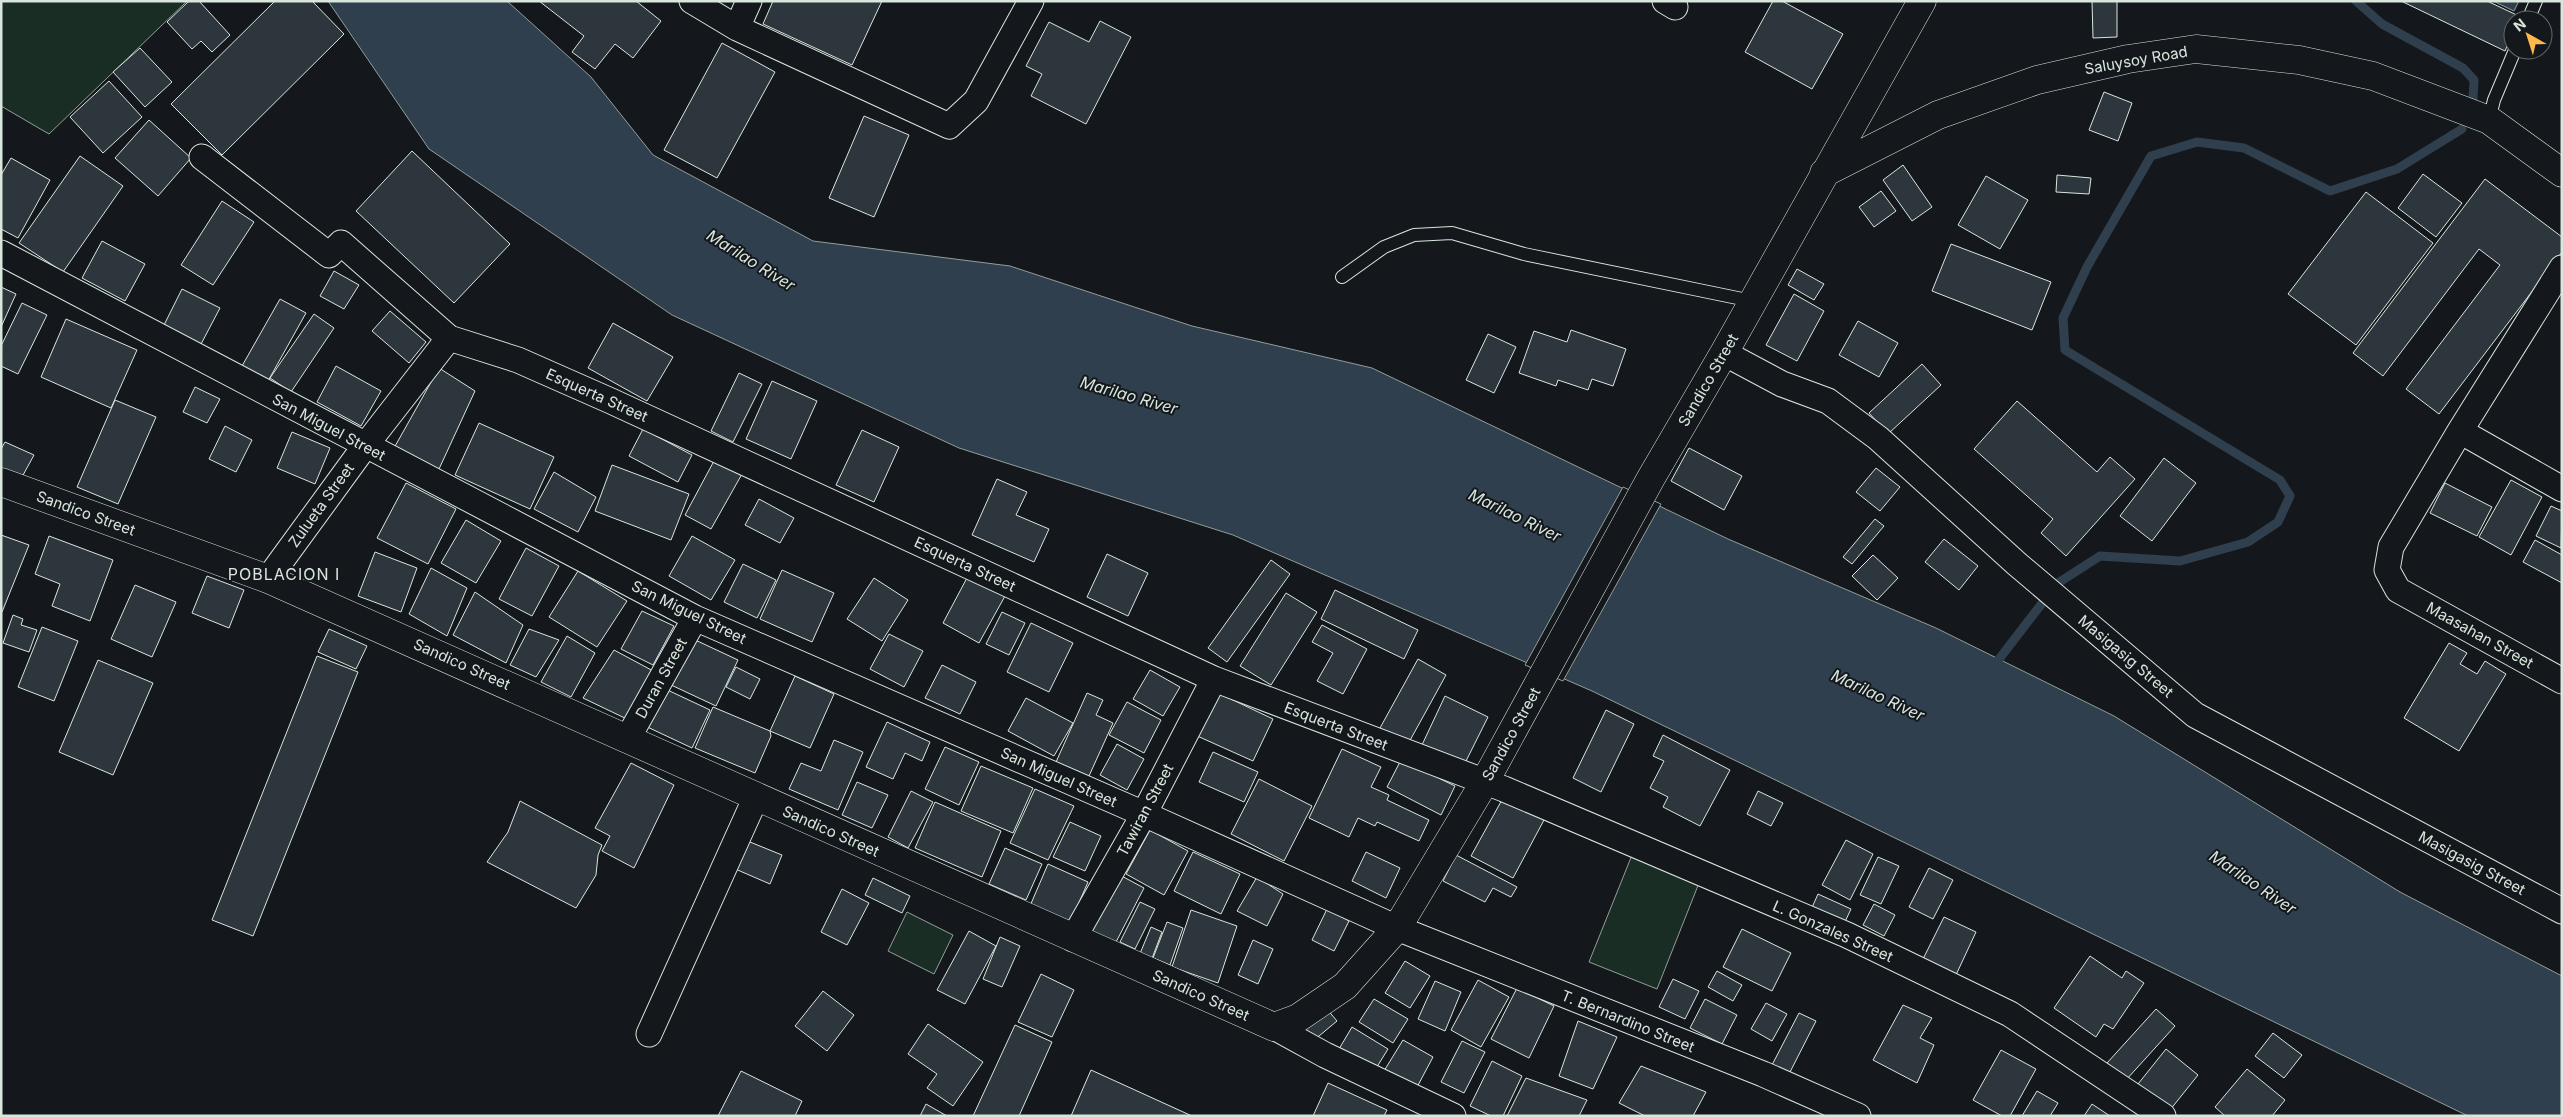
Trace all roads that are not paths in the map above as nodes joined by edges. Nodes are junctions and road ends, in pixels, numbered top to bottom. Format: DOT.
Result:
graph roads {
  1 [pos="692,1"];
  2 [pos="749,1"];
  3 [pos="1031,1"];
  4 [pos="1922,1"];
  5 [pos="737,28"];
  6 [pos="2511,60"];
  7 [pos="2489,120"];
  8 [pos="202,157"];
  9 [pos="1824,173"];
  10 [pos="2562,173"];
  11 [pos="1,253"];
  12 [pos="2562,268"];
  13 [pos="1342,277"];
  14 [pos="1752,301"];
  15 [pos="449,338"];
  16 [pos="1724,354"];
  17 [pos="2460,431"];
  18 [pos="365,446"];
  19 [pos="1,482"];
  20 [pos="2562,489"];
  21 [pos="268,579"];
  22 [pos="695,618"];
  23 [pos="1214,679"];
  24 [pos="2562,681"];
  25 [pos="628,738"];
  26 [pos="1484,783"];
  27 [pos="756,797"];
  28 [pos="1144,814"];
  29 [pos="2562,911"];
  30 [pos="1397,928"];
  31 [pos="1073,939"];
  32 [pos="1274,1027"];
  33 [pos="649,1034"];
  34 [pos="1453,1116"];
  35 [pos="1858,1116"];
  36 [pos="2163,1116"];
  1 -- 5 [label="street"];
  2 -- 5 [label="street"];
  3 -- 5 [label="street"];
  4 -- 9 [label="main road, Sandico Street"];
  6 -- 7 [label="lane"];
  7 -- 9 [label="main road, Saluysoy Road"];
  7 -- 10 [label="main road, Saluysoy Road"];
  8 -- 15 [label="street"];
  9 -- 14 [label="main road, Sandico Street"];
  11 -- 18 [label="street, San Miguel Street"];
  12 -- 17 [label="street"];
  13 -- 14 [label="lane"];
  14 -- 16 [label="main road, Sandico Street"];
  15 -- 18 [label="street, Zulueta Street"];
  15 -- 23 [label="street, Esquerta Street"];
  16 -- 26 [label="main road, Sandico Street"];
  16 -- 29 [label="street, Masigasig Street"];
  17 -- 20 [label="street"];
  17 -- 24 [label="street, Maasahan Street"];
  18 -- 21 [label="street, Zulueta Street"];
  18 -- 22 [label="street, San Miguel Street"];
  19 -- 21 [label="main road, Sandico Street"];
  21 -- 25 [label="main road, Sandico Street"];
  22 -- 25 [label="street, Duran Street"];
  22 -- 28 [label="street, San Miguel Street"];
  23 -- 26 [label="street, Esquerta Street"];
  23 -- 28 [label="street, Tawiran Street"];
  25 -- 27 [label="main road, Sandico Street"];
  26 -- 30 [label="main road, Sandico Street"];
  26 -- 36 [label="street, L. Gonzales Street"];
  27 -- 31 [label="main road, Sandico Street"];
  27 -- 33 [label="street"];
  28 -- 30 [label="street, San Miguel Street"];
  28 -- 31 [label="street, Tawiran Street"];
  30 -- 32 [label="main road, Sandico Street"];
  30 -- 35 [label="street, T. Bernardino Street"];
  31 -- 32 [label="main road, Sandico Street"];
  32 -- 34 [label="street"];
}
